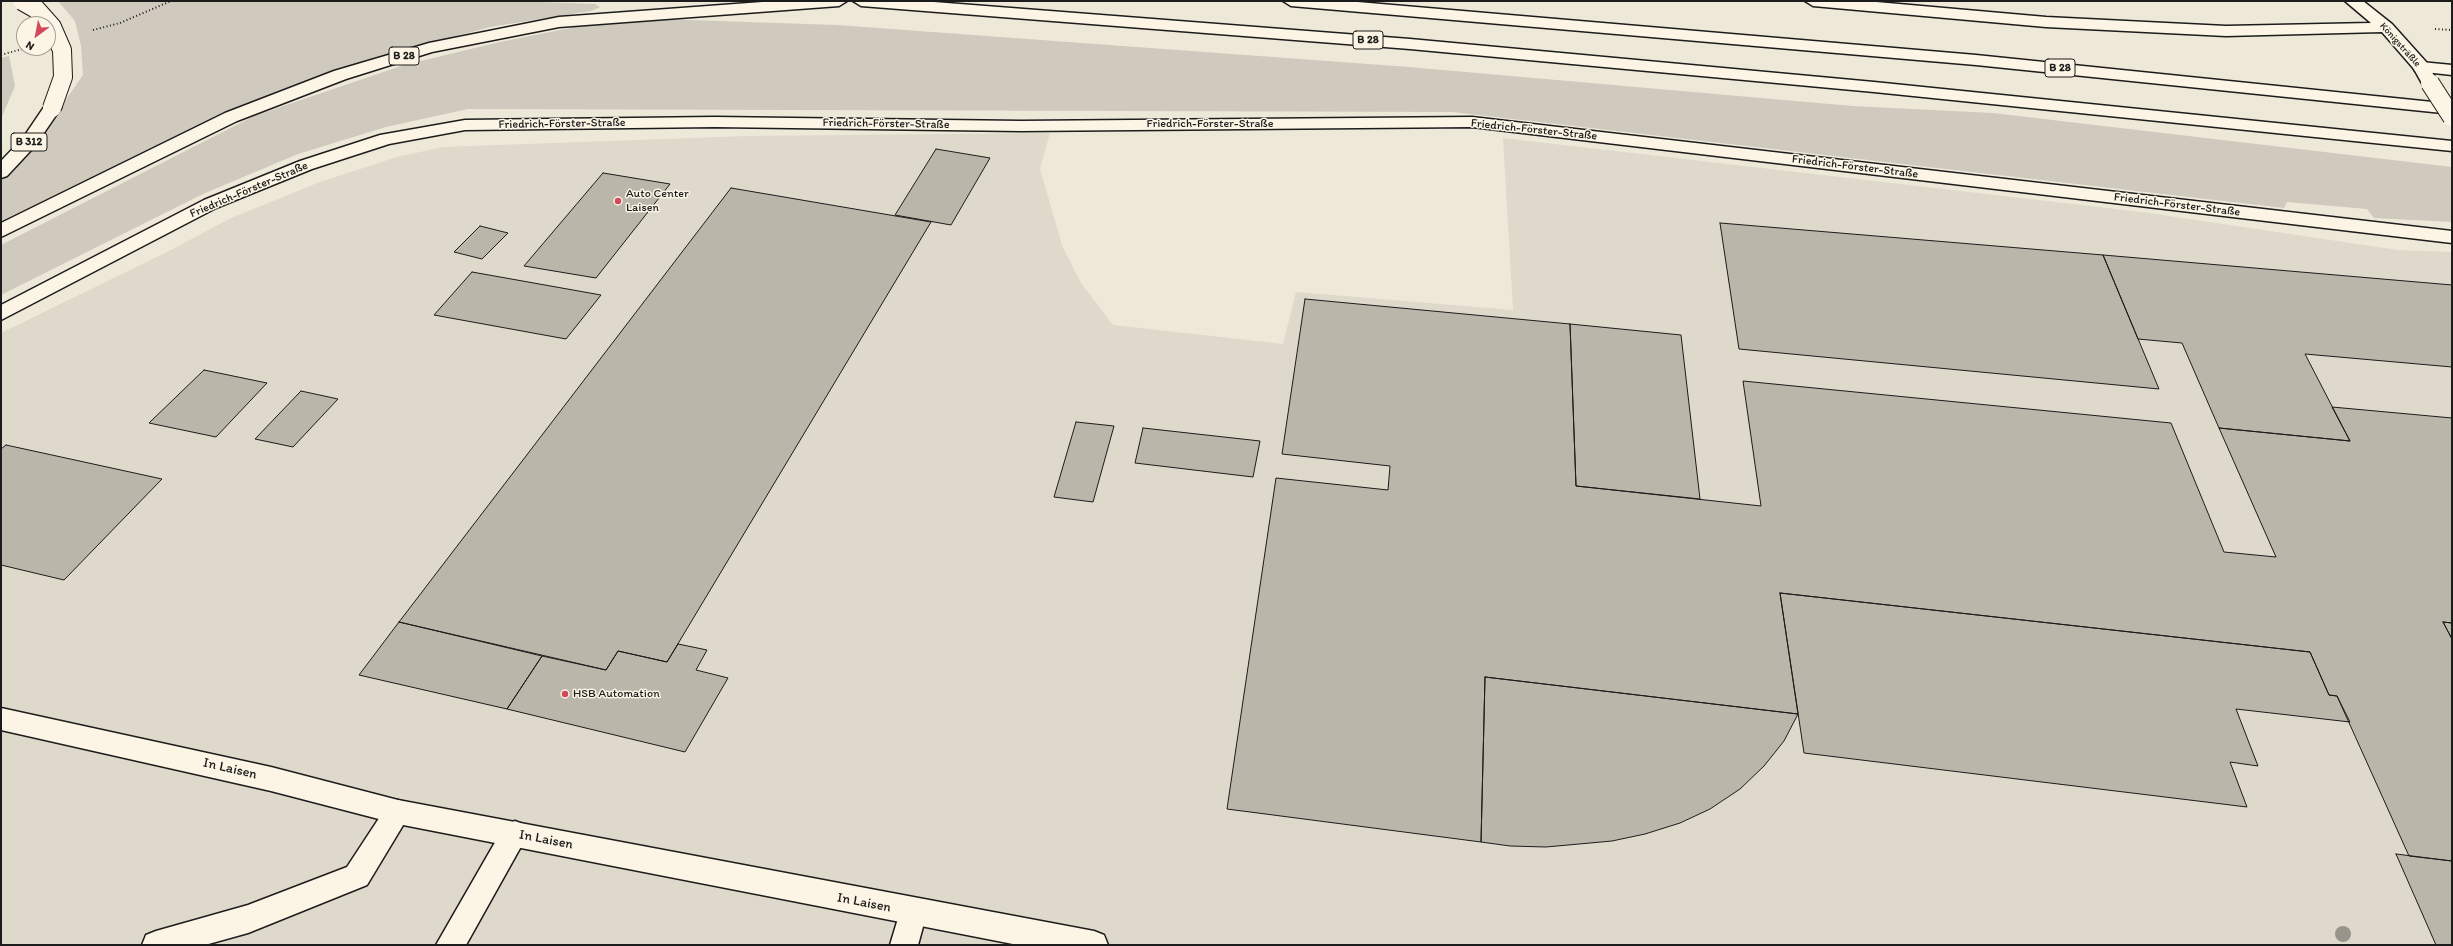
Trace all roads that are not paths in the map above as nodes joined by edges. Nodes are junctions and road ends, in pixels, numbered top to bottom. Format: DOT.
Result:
graph roads {
  1 [pos="22,1"];
  2 [pos="839,1"];
  3 [pos="861,1"];
  4 [pos="1291,1"];
  5 [pos="1813,1"];
  6 [pos="2353,1"];
  7 [pos="2386,27"];
  8 [pos="2421,67"];
  9 [pos="2452,70"];
  10 [pos="2452,109"];
  11 [pos="2452,117"];
  12 [pos="2452,146"];
  13 [pos="1,172"];
  14 [pos="1,231"];
  15 [pos="2452,237"];
  16 [pos="1,313"];
  17 [pos="1,719"];
  18 [pos="398,812"];
  19 [pos="515,834"];
  20 [pos="913,912"];
  21 [pos="156,945"];
  22 [pos="450,945"];
  23 [pos="904,945"];
  24 [pos="1094,945"];
  1 -- 13 [label="main road, B 312, bridge"];
  2 -- 14 [label="main road, B 28"];
  3 -- 12 [label="main road, B 28"];
  4 -- 10 [label="main road, B 28"];
  5 -- 7 [label="main road"];
  6 -- 7 [label="main road, Königsträßle"];
  7 -- 8 [label="main road, Königsträßle"];
  8 -- 9 [label="main road"];
  8 -- 11 [label="main road, Königsträßle, bridge"];
  15 -- 16 [label="main road, Friedrich-Förster-Straße"];
  17 -- 18 [label="main road, In Laisen"];
  18 -- 19 [label="main road, In Laisen"];
  18 -- 21 [label="main road"];
  19 -- 20 [label="main road, In Laisen"];
  19 -- 22 [label="main road"];
  20 -- 23 [label="main road"];
  20 -- 24 [label="main road, In Laisen"];
}
